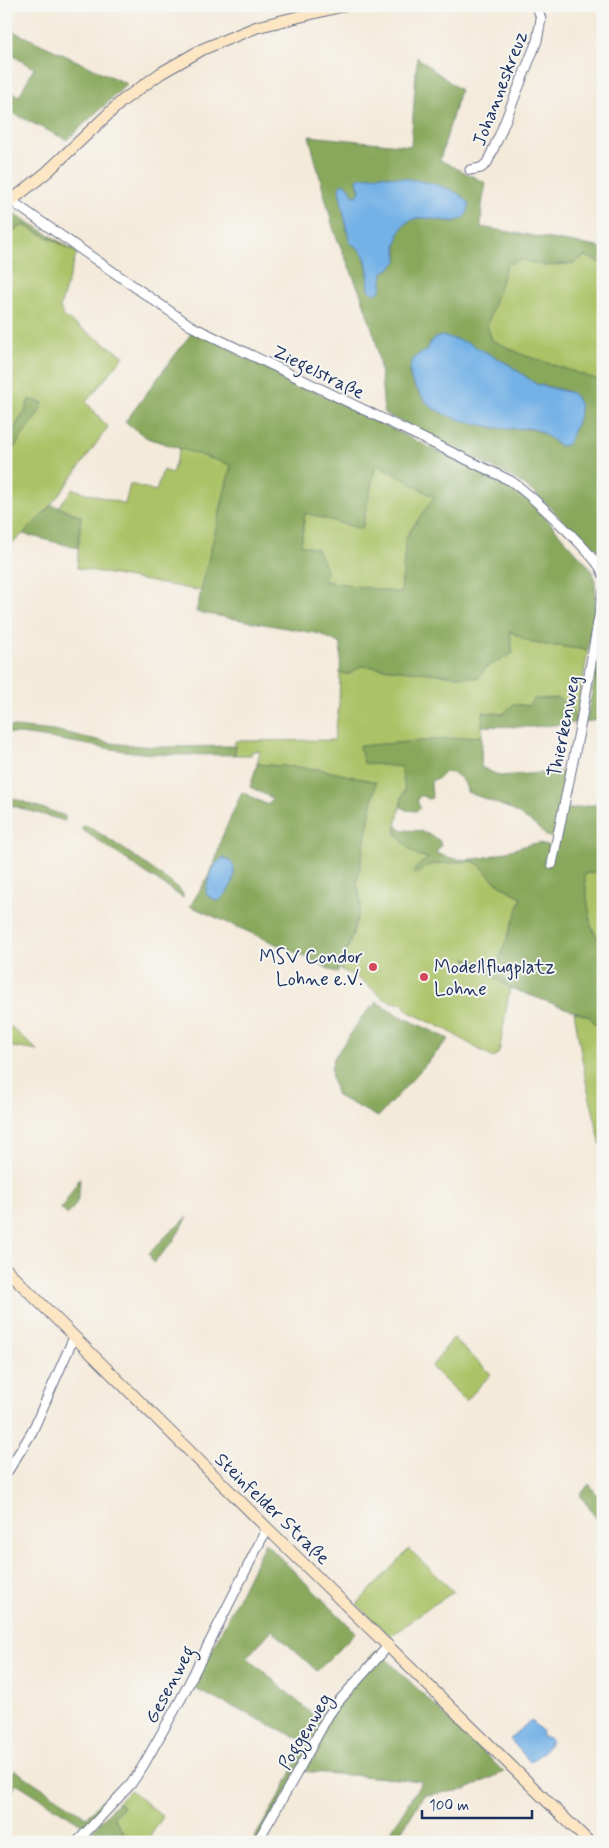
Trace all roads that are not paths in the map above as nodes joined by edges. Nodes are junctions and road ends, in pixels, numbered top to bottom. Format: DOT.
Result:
graph roads {
  1 [pos="342,6"];
  2 [pos="537,6"];
  3 [pos="470,170"];
  4 [pos="10,202"];
  5 [pos="603,574"];
  6 [pos="603,593"];
  7 [pos="552,864"];
  8 [pos="6,1269"];
  9 [pos="74,1337"];
  10 [pos="6,1474"];
  11 [pos="267,1528"];
  12 [pos="388,1644"];
  13 [pos="78,1842"];
  14 [pos="257,1842"];
  15 [pos="589,1842"];
  1 -- 4 [label="main road"];
  2 -- 3 [label="street, Johanneskreuz"];
  4 -- 5 [label="street, Ziegelstraße"];
  6 -- 7 [label="street, Thierkenweg"];
  8 -- 9 [label="main road, Steinfelder Straße"];
  9 -- 10 [label="street"];
  9 -- 11 [label="main road, Steinfelder Straße"];
  11 -- 12 [label="main road, Steinfelder Straße"];
  11 -- 13 [label="street, Gesenweg"];
  12 -- 14 [label="street, Poggenweg"];
  12 -- 15 [label="main road, Steinfelder Straße"];
}
